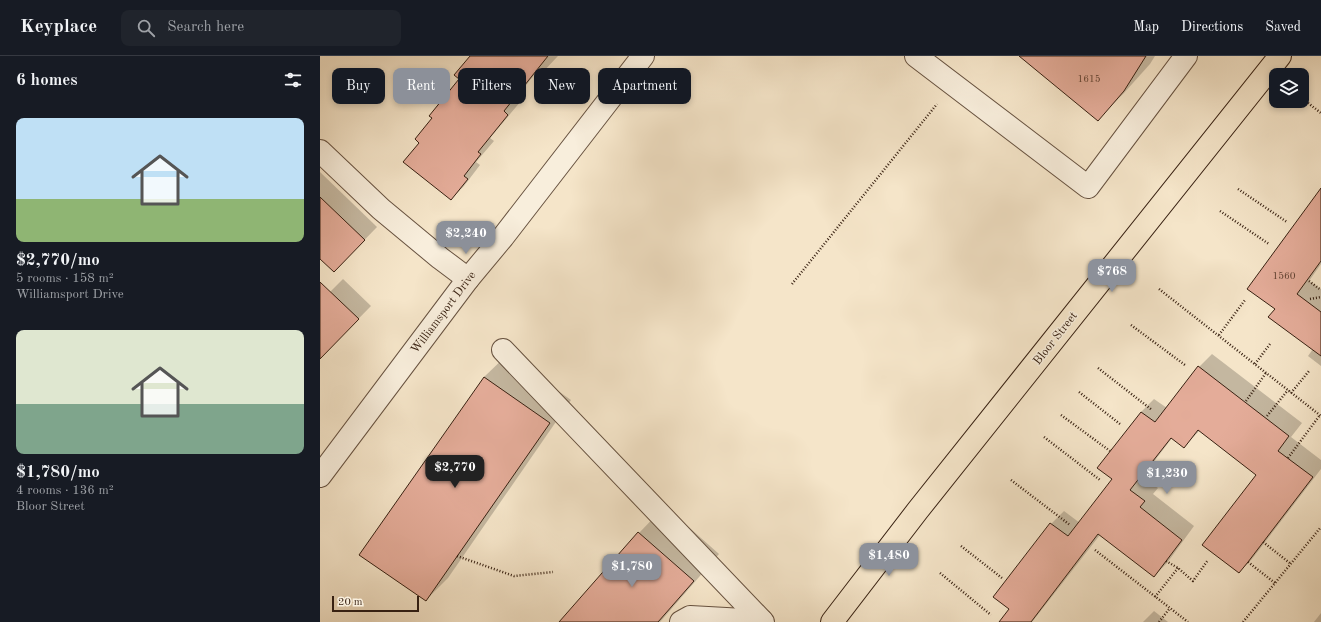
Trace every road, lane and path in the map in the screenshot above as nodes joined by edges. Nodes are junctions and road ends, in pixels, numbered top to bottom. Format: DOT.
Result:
graph roads {
  1 [pos="643,56"];
  2 [pos="916,56"];
  3 [pos="1186,56"];
  4 [pos="1276,57"];
  5 [pos="953,84"];
  6 [pos="1309,104"];
  7 [pos="1321,113"];
  8 [pos="320,151"];
  9 [pos="1238,189"];
  10 [pos="1220,211"];
  11 [pos="1287,222"];
  12 [pos="1269,244"];
  13 [pos="468,279"];
  14 [pos="1309,281"];
  15 [pos="792,284"];
  16 [pos="1159,289"];
  17 [pos="1321,290"];
  18 [pos="1321,297"];
  19 [pos="1245,300"];
  20 [pos="1310,300"];
  21 [pos="1131,325"];
  22 [pos="1219,335"];
  23 [pos="1270,344"];
  24 [pos="503,350"];
  25 [pos="1255,364"];
  26 [pos="1185,365"];
  27 [pos="1098,368"];
  28 [pos="1309,370"];
  29 [pos="1266,373"];
  30 [pos="1288,390"];
  31 [pos="1079,392"];
  32 [pos="1291,393"];
  33 [pos="1246,400"];
  34 [pos="1152,410"];
  35 [pos="1061,415"];
  36 [pos="1321,415"];
  37 [pos="1267,416"];
  38 [pos="1120,424"];
  39 [pos="1044,437"];
  40 [pos="1110,451"];
  41 [pos="1288,458"];
  42 [pos="320,476"];
  43 [pos="1011,480"];
  44 [pos="1100,480"];
  45 [pos="1070,525"];
  46 [pos="1321,527"];
  47 [pos="1263,542"];
  48 [pos="961,546"];
  49 [pos="1095,550"];
  50 [pos="457,556"];
  51 [pos="1208,560"];
  52 [pos="1166,561"];
  53 [pos="1248,562"];
  54 [pos="1291,564"];
  55 [pos="1178,568"];
  56 [pos="552,572"];
  57 [pos="940,573"];
  58 [pos="1002,578"];
  59 [pos="1275,583"];
  60 [pos="1155,597"];
  61 [pos="1170,608"];
  62 [pos="991,615"];
  63 [pos="681,622"];
  64 [pos="762,622"];
  65 [pos="832,622"];
  66 [pos="1159,622"];
  67 [pos="1188,622"];
  68 [pos="1244,622"];
  1 -- 13 [label="street, Williamsport Drive"];
  2 -- 5 [label="street"];
  3 -- 5 [label="street"];
  4 -- 65 [label="main road, Bloor Street"];
  5 -- 15 [label="path"];
  6 -- 7 [label="path"];
  8 -- 13 [label="street"];
  9 -- 11 [label="path"];
  10 -- 12 [label="path"];
  13 -- 42 [label="street, Williamsport Drive"];
  14 -- 17 [label="path"];
  16 -- 22 [label="path"];
  18 -- 20 [label="path"];
  19 -- 22 [label="path"];
  21 -- 26 [label="path"];
  22 -- 25 [label="path"];
  23 -- 25 [label="path"];
  24 -- 64 [label="street"];
  25 -- 29 [label="path"];
  27 -- 34 [label="path"];
  28 -- 32 [label="path"];
  29 -- 30 [label="path"];
  29 -- 33 [label="path"];
  30 -- 32 [label="path"];
  30 -- 37 [label="path"];
  31 -- 38 [label="path"];
  32 -- 36 [label="path"];
  35 -- 40 [label="path"];
  36 -- 41 [label="path"];
  39 -- 44 [label="path"];
  43 -- 45 [label="path"];
  46 -- 54 [label="path"];
  47 -- 54 [label="path"];
  48 -- 58 [label="path"];
  49 -- 60 [label="path"];
  50 -- 56 [label="path"];
  51 -- 55 [label="path"];
  52 -- 55 [label="path"];
  53 -- 59 [label="path"];
  54 -- 59 [label="path"];
  55 -- 60 [label="path"];
  57 -- 62 [label="path"];
  59 -- 68 [label="path"];
  60 -- 61 [label="path"];
  61 -- 66 [label="path"];
  61 -- 67 [label="path"];
  63 -- 64 [label="street"];
}
